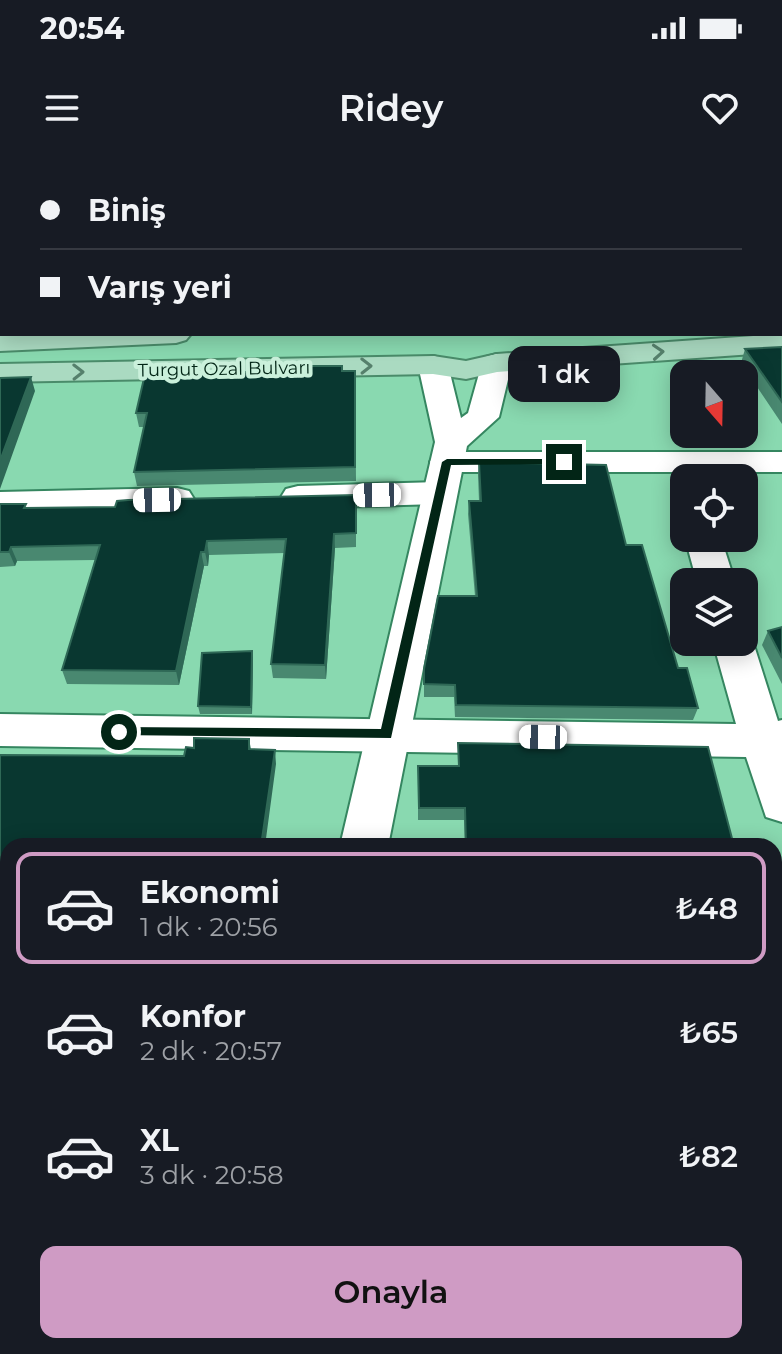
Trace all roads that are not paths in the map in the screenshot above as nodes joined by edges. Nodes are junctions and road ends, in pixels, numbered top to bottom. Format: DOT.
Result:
graph roads {
  1 [pos="132,336"];
  2 [pos="411,336"];
  3 [pos="0,342"];
  4 [pos="782,343"];
  5 [pos="502,349"];
  6 [pos="433,365"];
  7 [pos="0,373"];
  8 [pos="782,462"];
  9 [pos="758,464"];
  10 [pos="446,466"];
  11 [pos="670,470"];
  12 [pos="267,497"];
  13 [pos="204,499"];
  14 [pos="0,503"];
  15 [pos="739,656"];
  16 [pos="0,730"];
  17 [pos="386,734"];
  18 [pos="772,739"];
  19 [pos="782,804"];
  20 [pos="366,838"];
  1 -- 3 [label="main road, Turgut Ozal Bulvarı"];
  2 -- 6 [label="main road"];
  5 -- 4 [label="main road, Turgut Ozal Bulvarı, one-way"];
  5 -- 6 [label="main road, Turgut Ozal Bulvarı"];
  5 -- 10 [label="street"];
  7 -- 6 [label="main road, Turgut Ozal Bulvarı, one-way"];
  6 -- 10 [label="street"];
  8 -- 9 [label="street"];
  10 -- 11 [label="street"];
  10 -- 12 [label="street"];
  10 -- 17 [label="street"];
  13 -- 14 [label="street"];
  15 -- 18 [label="street"];
  16 -- 17 [label="street"];
  17 -- 18 [label="street"];
  17 -- 20 [label="street"];
  18 -- 19 [label="street"];
}
